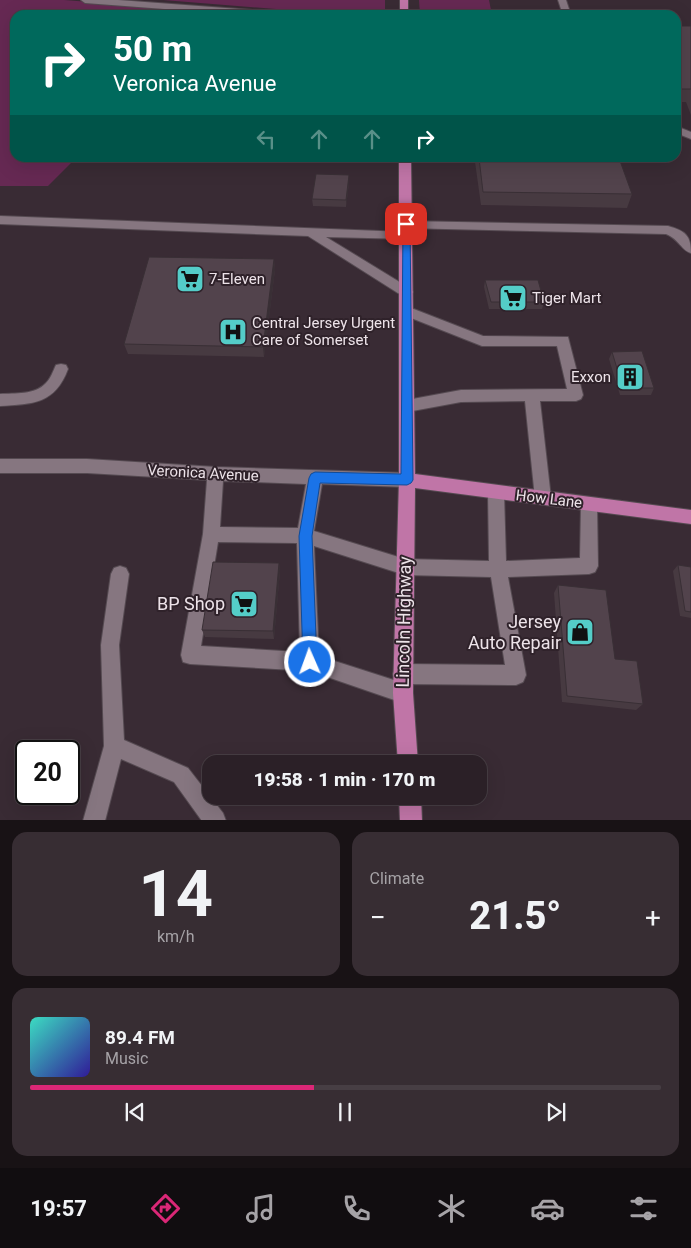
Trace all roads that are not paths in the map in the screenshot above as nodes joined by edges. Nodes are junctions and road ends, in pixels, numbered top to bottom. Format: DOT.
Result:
graph roads {
  1 [pos="85,0"];
  2 [pos="214,10"];
  3 [pos="405,162"];
  4 [pos="0,220"];
  5 [pos="406,230"];
  6 [pos="312,233"];
  7 [pos="691,249"];
  8 [pos="406,292"];
  9 [pos="406,311"];
  10 [pos="61,369"];
  11 [pos="532,396"];
  12 [pos="0,400"];
  13 [pos="407,406"];
  14 [pos="0,466"];
  15 [pos="216,474"];
  16 [pos="315,478"];
  17 [pos="407,480"];
  18 [pos="496,493"];
  19 [pos="543,498"];
  20 [pos="589,504"];
  21 [pos="691,518"];
  22 [pos="211,534"];
  23 [pos="305,536"];
  24 [pos="405,567"];
  25 [pos="498,569"];
  26 [pos="120,574"];
  27 [pos="310,662"];
  28 [pos="403,684"];
  29 [pos="114,746"];
  30 [pos="407,755"];
  31 [pos="411,805"];
  32 [pos="94,820"];
  33 [pos="215,820"];
  34 [pos="412,820"];
  1 -- 2 [label="street"];
  3 -- 5 [label="main road, Lincoln Highway"];
  4 -- 6 [label="street"];
  5 -- 6 [label="street"];
  5 -- 7 [label="street"];
  5 -- 8 [label="main road, Lincoln Highway"];
  6 -- 8 [label="street"];
  8 -- 9 [label="main road, Lincoln Highway"];
  9 -- 11 [label="street"];
  9 -- 13 [label="main road, Lincoln Highway"];
  10 -- 12 [label="street"];
  11 -- 13 [label="street"];
  11 -- 19 [label="street"];
  13 -- 17 [label="main road, Lincoln Highway"];
  14 -- 15 [label="street, Veronica Avenue"];
  15 -- 16 [label="street, Veronica Avenue"];
  15 -- 22 [label="street"];
  16 -- 17 [label="street, Veronica Avenue"];
  16 -- 23 [label="street"];
  17 -- 18 [label="main road, How Lane"];
  17 -- 24 [label="main road, Lincoln Highway"];
  18 -- 19 [label="main road, How Lane"];
  18 -- 25 [label="street"];
  19 -- 20 [label="main road, How Lane"];
  20 -- 21 [label="main road, How Lane"];
  20 -- 25 [label="street"];
  22 -- 23 [label="street"];
  22 -- 27 [label="street"];
  23 -- 24 [label="street"];
  23 -- 27 [label="street"];
  24 -- 25 [label="street"];
  24 -- 28 [label="main road, Lincoln Highway"];
  25 -- 28 [label="street"];
  26 -- 29 [label="street"];
  27 -- 28 [label="street"];
  28 -- 30 [label="main road, Lincoln Highway"];
  29 -- 32 [label="street"];
  29 -- 33 [label="street"];
  31 -- 34 [label="main road"];
}
